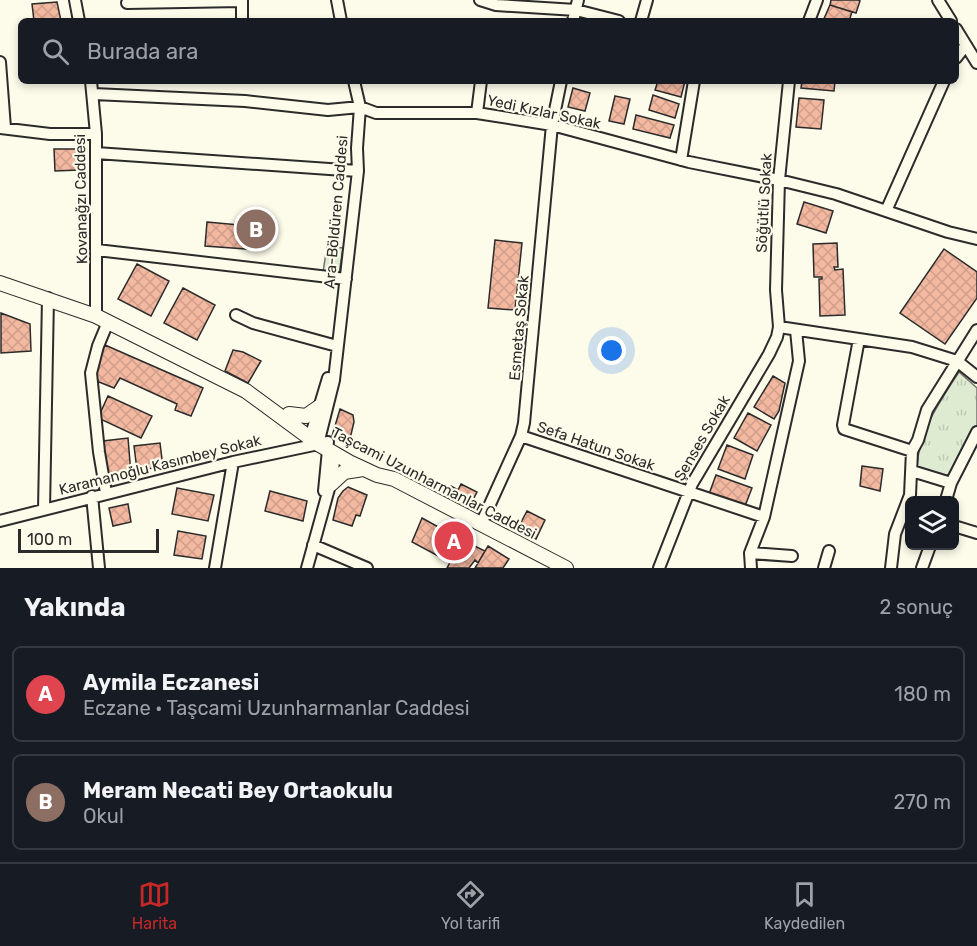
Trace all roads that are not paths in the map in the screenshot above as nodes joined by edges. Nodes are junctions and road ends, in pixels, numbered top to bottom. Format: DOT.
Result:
graph roads {
  1 [pos="75,0"];
  2 [pos="337,0"];
  3 [pos="480,0"];
  4 [pos="647,0"];
  5 [pos="817,0"];
  6 [pos="938,0"];
  7 [pos="242,1"];
  8 [pos="496,2"];
  9 [pos="127,3"];
  10 [pos="576,10"];
  11 [pos="79,18"];
  12 [pos="242,18"];
  13 [pos="340,18"];
  14 [pos="607,18"];
  15 [pos="642,18"];
  16 [pos="810,18"];
  17 [pos="949,18"];
  18 [pos="959,34"];
  19 [pos="966,45"];
  20 [pos="959,54"];
  21 [pos="0,62"];
  22 [pos="977,63"];
  23 [pos="92,84"];
  24 [pos="355,84"];
  25 [pos="481,84"];
  26 [pos="560,84"];
  27 [pos="694,84"];
  28 [pos="789,84"];
  29 [pos="943,84"];
  30 [pos="94,94"];
  31 [pos="360,107"];
  32 [pos="477,113"];
  33 [pos="552,125"];
  34 [pos="2,128"];
  35 [pos="96,134"];
  36 [pos="96,153"];
  37 [pos="681,160"];
  38 [pos="358,171"];
  39 [pos="779,180"];
  40 [pos="886,211"];
  41 [pos="977,239"];
  42 [pos="97,250"];
  43 [pos="346,279"];
  44 [pos="0,283"];
  45 [pos="48,298"];
  46 [pos="236,315"];
  47 [pos="102,319"];
  48 [pos="779,327"];
  49 [pos="796,330"];
  50 [pos="977,330"];
  51 [pos="859,339"];
  52 [pos="337,346"];
  53 [pos="957,362"];
  54 [pos="977,376"];
  55 [pos="246,391"];
  56 [pos="319,407"];
  57 [pos="289,414"];
  58 [pos="977,432"];
  59 [pos="521,436"];
  60 [pos="322,442"];
  61 [pos="912,451"];
  62 [pos="233,462"];
  63 [pos="363,469"];
  64 [pos="912,471"];
  65 [pos="394,479"];
  66 [pos="951,483"];
  67 [pos="328,490"];
  68 [pos="688,492"];
  69 [pos="106,493"];
  70 [pos="92,496"];
  71 [pos="947,496"];
  72 [pos="44,509"];
  73 [pos="764,517"];
  74 [pos="0,521"];
  75 [pos="481,524"];
  76 [pos="959,528"];
  77 [pos="977,533"];
  78 [pos="313,545"];
  79 [pos="929,550"];
  80 [pos="830,551"];
  81 [pos="750,553"];
  82 [pos="792,556"];
  83 [pos="99,568"];
  84 [pos="215,568"];
  85 [pos="307,568"];
  86 [pos="367,568"];
  87 [pos="566,568"];
  88 [pos="659,568"];
  89 [pos="751,568"];
  90 [pos="825,568"];
  91 [pos="891,568"];
  92 [pos="922,568"];
  1 -- 11 [label="street"];
  2 -- 13 [label="street"];
  3 -- 8 [label="street"];
  4 -- 15 [label="street"];
  5 -- 16 [label="street"];
  6 -- 17 [label="street"];
  7 -- 9 [label="street"];
  7 -- 12 [label="street"];
  8 -- 10 [label="street"];
  10 -- 14 [label="street"];
  18 -- 19 [label="street"];
  19 -- 20 [label="street"];
  19 -- 22 [label="street"];
  21 -- 34 [label="street"];
  23 -- 30 [label="street, Kovanağzı Caddesi"];
  24 -- 31 [label="street, Ara-Böldüren Caddesi"];
  25 -- 32 [label="street"];
  26 -- 33 [label="street, Esmetaş Sokak"];
  27 -- 37 [label="street"];
  28 -- 39 [label="street, Söğütlü Sokak"];
  29 -- 40 [label="street"];
  30 -- 31 [label="street, Yedi Kızlar Sokak"];
  30 -- 35 [label="street, Kovanağzı Caddesi"];
  31 -- 32 [label="street, Yedi Kızlar Sokak"];
  31 -- 38 [label="street, Ara-Böldüren Caddesi"];
  32 -- 33 [label="street, Yedi Kızlar Sokak"];
  33 -- 37 [label="street, Yedi Kızlar Sokak"];
  33 -- 59 [label="street, Esmetaş Sokak"];
  34 -- 35 [label="street"];
  35 -- 36 [label="street, Kovanağzı Caddesi"];
  36 -- 38 [label="street"];
  36 -- 42 [label="street, Kovanağzı Caddesi"];
  37 -- 39 [label="street, Yedi Kızlar Sokak"];
  38 -- 43 [label="street, Ara-Böldüren Caddesi"];
  39 -- 40 [label="street, Yedi Kızlar Sokak"];
  39 -- 48 [label="street, Söğütlü Sokak"];
  40 -- 41 [label="street, Yedi Kızlar Sokak"];
  42 -- 43 [label="street"];
  42 -- 47 [label="street, Kovanağzı Caddesi"];
  43 -- 52 [label="street, Ara-Böldüren Caddesi"];
  44 -- 45 [label="main road, Taşcami Uzunharmanlar Caddesi"];
  45 -- 47 [label="main road, Taşcami Uzunharmanlar Caddesi"];
  45 -- 72 [label="street"];
  46 -- 52 [label="street"];
  47 -- 55 [label="main road, Taşcami Uzunharmanlar Caddesi"];
  47 -- 69 [label="street"];
  48 -- 49 [label="street"];
  48 -- 68 [label="street, Şenses Sokak"];
  49 -- 51 [label="street"];
  49 -- 73 [label="street"];
  50 -- 53 [label="street"];
  51 -- 53 [label="street"];
  51 -- 61 [label="street"];
  52 -- 56 [label="street, Ara-Böldüren Caddesi"];
  52 -- 60 [label="street, Ara-Böldüren Caddesi"];
  53 -- 54 [label="street"];
  53 -- 61 [label="street"];
  55 -- 57 [label="main road"];
  55 -- 60 [label="main road, Taşcami Uzunharmanlar Caddesi"];
  56 -- 57 [label="main road"];
  56 -- 60 [label="street, Ara-Böldüren Caddesi"];
  57 -- 60 [label="main road"];
  58 -- 66 [label="street"];
  59 -- 68 [label="street, Sefa Hatun Sokak"];
  59 -- 75 [label="street, Esmetaş Sokak"];
  60 -- 62 [label="street, Karamanoğlu Kasımbey Sokak"];
  60 -- 63 [label="main road, Taşcami Uzunharmanlar Caddesi"];
  60 -- 65 [label="main road"];
  60 -- 67 [label="street"];
  61 -- 64 [label="street"];
  62 -- 69 [label="street, Karamanoğlu Kasımbey Sokak"];
  62 -- 84 [label="street"];
  63 -- 65 [label="main road, Taşcami Uzunharmanlar Caddesi"];
  63 -- 67 [label="main road"];
  64 -- 66 [label="street"];
  64 -- 91 [label="street"];
  65 -- 75 [label="main road, Taşcami Uzunharmanlar Caddesi"];
  66 -- 71 [label="street"];
  67 -- 78 [label="street"];
  68 -- 73 [label="street, Sefa Hatun Sokak"];
  68 -- 88 [label="street, Şenses Sokak"];
  69 -- 70 [label="street, Karamanoğlu Kasımbey Sokak"];
  70 -- 72 [label="street, Karamanoğlu Kasımbey Sokak"];
  70 -- 83 [label="street"];
  72 -- 74 [label="street, Karamanoğlu Kasımbey Sokak"];
  73 -- 81 [label="street"];
  75 -- 87 [label="main road, Taşcami Uzunharmanlar Caddesi"];
  76 -- 77 [label="street"];
  78 -- 85 [label="street"];
  78 -- 86 [label="street"];
  79 -- 92 [label="street"];
  80 -- 90 [label="street"];
  81 -- 82 [label="street"];
  81 -- 89 [label="street"];
}
